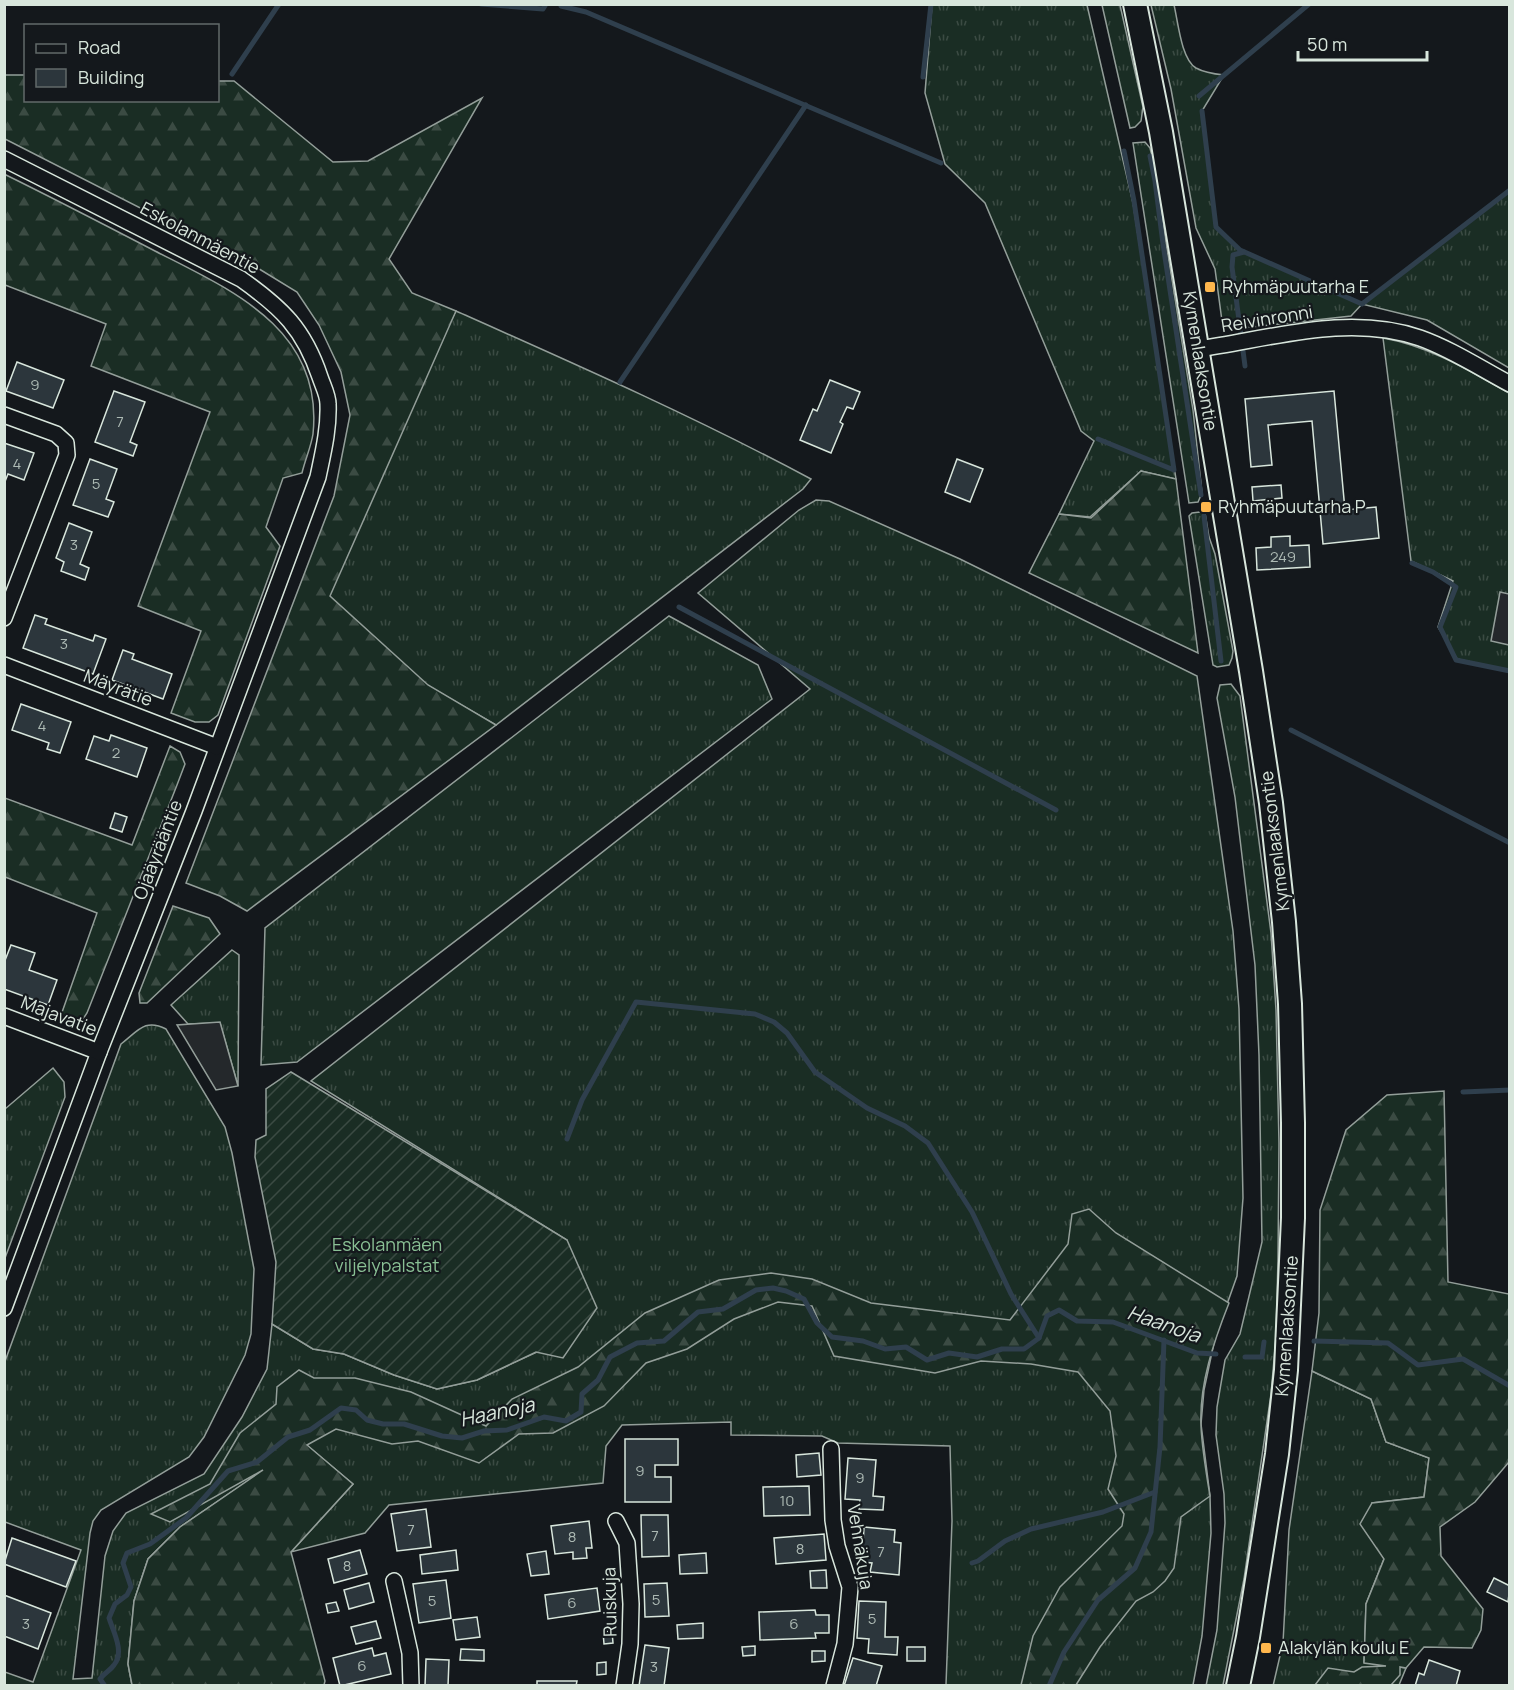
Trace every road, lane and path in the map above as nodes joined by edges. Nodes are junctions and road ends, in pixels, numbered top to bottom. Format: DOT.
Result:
graph roads {
  1 [pos="1135,4"];
  2 [pos="4,159"];
  3 [pos="1198,349"];
  4 [pos="1509,384"];
  5 [pos="328,401"];
  6 [pos="4,415"];
  7 [pos="4,618"];
  8 [pos="4,665"];
  9 [pos="218,747"];
  10 [pos="4,1016"];
  11 [pos="99,1052"];
  12 [pos="4,1308"];
  13 [pos="831,1449"];
  14 [pos="616,1521"];
  15 [pos="394,1581"];
  16 [pos="411,1686"];
  17 [pos="624,1686"];
  18 [pos="834,1686"];
  19 [pos="1238,1686"];
  1 -- 3 [label="main road, Kymenlaaksontie"];
  2 -- 5 [label="street, Eskolanmäentie"];
  3 -- 4 [label="street, Reivinronni"];
  3 -- 19 [label="main road, Kymenlaaksontie"];
  5 -- 9 [label="street, Ojaäyrääntie"];
  6 -- 7 [label="street"];
  8 -- 9 [label="street, Mäyrätie"];
  9 -- 11 [label="street, Ojaäyrääntie"];
  10 -- 11 [label="street, Majavatie"];
  11 -- 12 [label="street, Ojaäyrääntie"];
  13 -- 18 [label="street, Vehnäkuja"];
  14 -- 17 [label="street, Ruiskuja"];
  15 -- 16 [label="street"];
}
